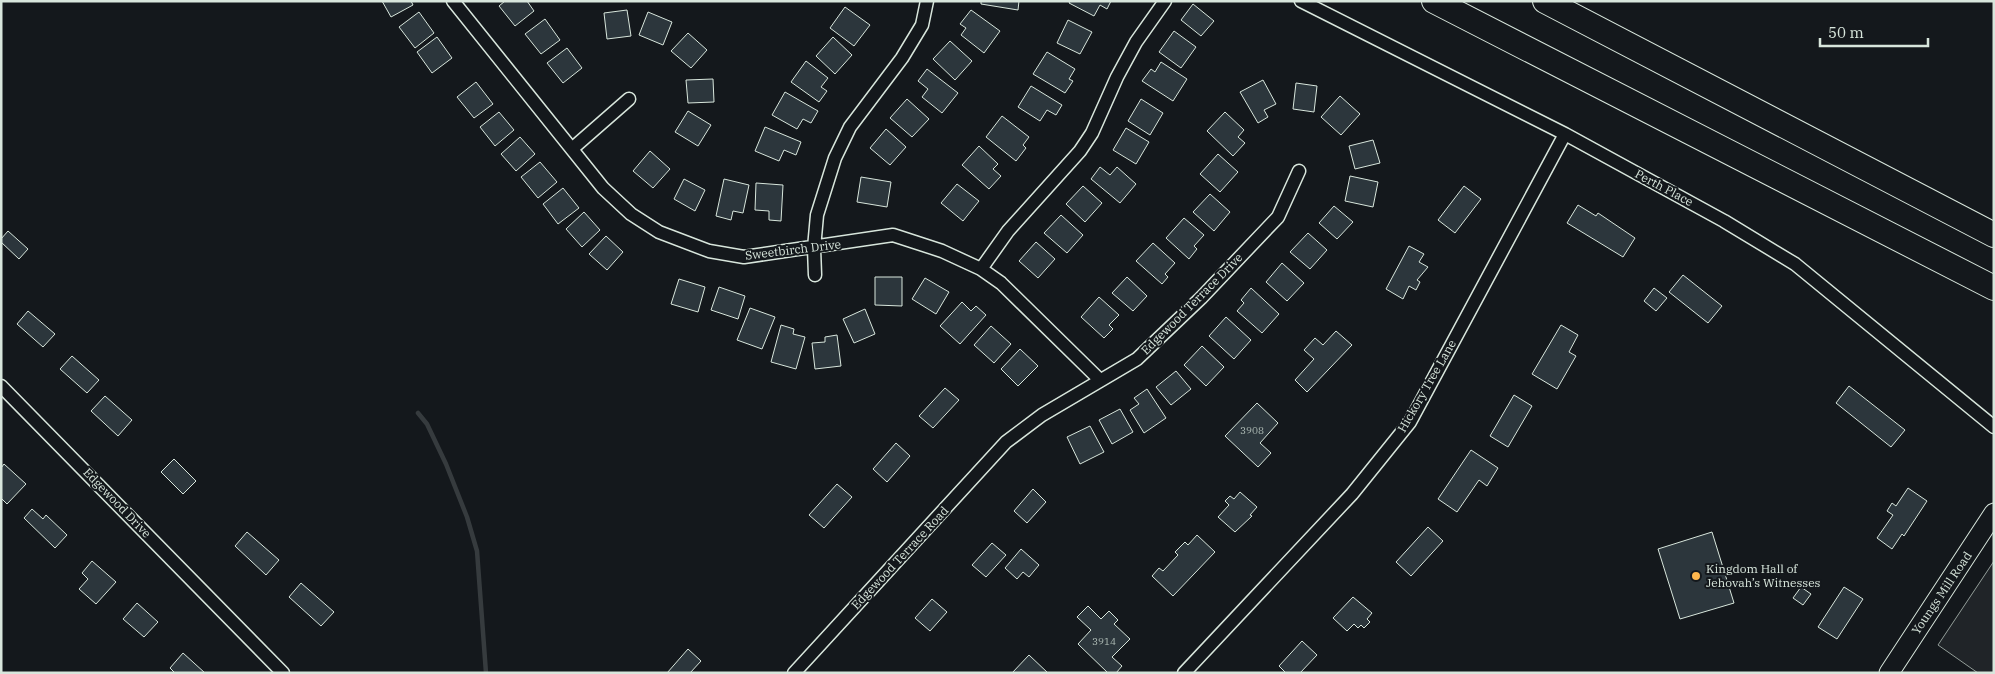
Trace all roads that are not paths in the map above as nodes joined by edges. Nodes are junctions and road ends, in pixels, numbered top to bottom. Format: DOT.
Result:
graph roads {
  1 [pos="453,1"];
  2 [pos="927,1"];
  3 [pos="1165,1"];
  4 [pos="1302,1"];
  5 [pos="1434,1"];
  6 [pos="1545,1"];
  7 [pos="629,98"];
  8 [pos="1565,134"];
  9 [pos="573,148"];
  10 [pos="1299,171"];
  11 [pos="1994,235"];
  12 [pos="814,248"];
  13 [pos="981,269"];
  14 [pos="815,275"];
  15 [pos="1994,288"];
  16 [pos="1100,380"];
  17 [pos="1,386"];
  18 [pos="1994,427"];
  19 [pos="1006,442"];
  20 [pos="1994,513"];
  21 [pos="283,673"];
  22 [pos="794,673"];
  23 [pos="1184,673"];
  24 [pos="1889,673"];
  1 -- 9 [label="street, Sweetbirch Drive"];
  2 -- 12 [label="street"];
  3 -- 13 [label="street"];
  4 -- 8 [label="street, Perth Place"];
  5 -- 15 [label="highway"];
  6 -- 11 [label="highway"];
  7 -- 9 [label="street"];
  8 -- 18 [label="street, Perth Place"];
  8 -- 23 [label="street, Hickory Tree Lane"];
  9 -- 12 [label="street, Sweetbirch Drive"];
  10 -- 16 [label="street, Edgewood Terrace Drive"];
  12 -- 13 [label="street, Sweetbirch Drive"];
  12 -- 14 [label="street"];
  13 -- 16 [label="street, Sweetbirch Drive"];
  16 -- 19 [label="street, Edgewood Terrace Drive"];
  17 -- 21 [label="street, Edgewood Drive"];
  19 -- 22 [label="street, Edgewood Terrace Road"];
  20 -- 24 [label="street, Youngs Mill Road"];
}
